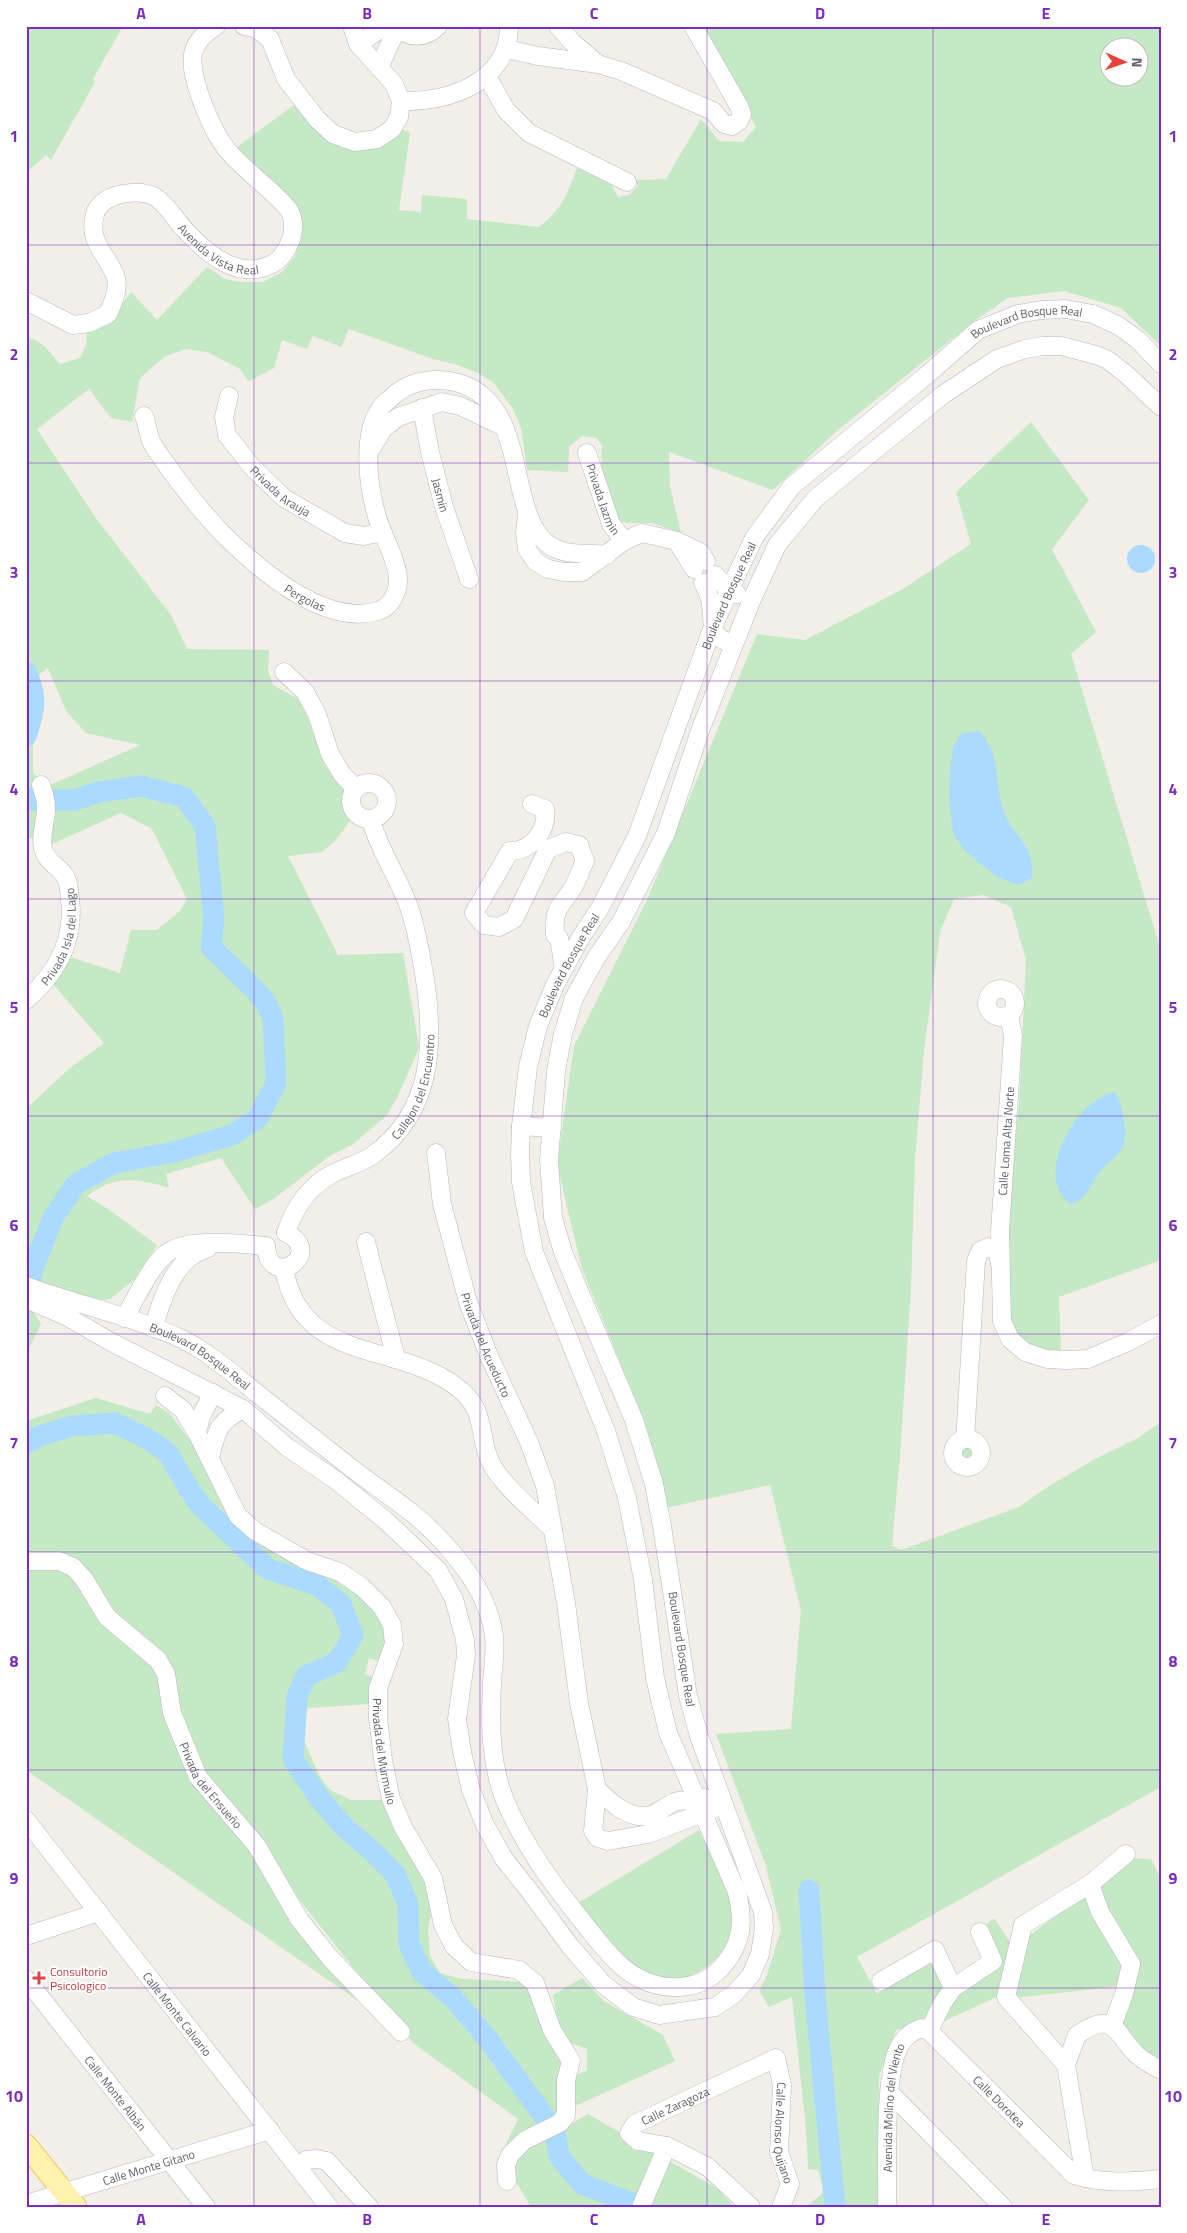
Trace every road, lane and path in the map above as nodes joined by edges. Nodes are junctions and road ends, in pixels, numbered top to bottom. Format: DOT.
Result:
graph roads {
  1 [pos="216,26"];
  2 [pos="244,26"];
  3 [pos="352,26"];
  4 [pos="438,26"];
  5 [pos="509,26"];
  6 [pos="558,26"];
  7 [pos="693,26"];
  8 [pos="392,27"];
  9 [pos="358,44"];
  10 [pos="507,49"];
  11 [pos="598,64"];
  12 [pos="379,68"];
  13 [pos="487,76"];
  14 [pos="400,101"];
  15 [pos="626,182"];
  16 [pos="26,301"];
  17 [pos="1161,364"];
  18 [pos="229,396"];
  19 [pos="1161,407"];
  20 [pos="422,408"];
  21 [pos="144,416"];
  22 [pos="504,427"];
  23 [pos="587,453"];
  24 [pos="368,454"];
  25 [pos="383,532"];
  26 [pos="624,541"];
  27 [pos="704,572"];
  28 [pos="469,579"];
  29 [pos="729,591"];
  30 [pos="752,599"];
  31 [pos="712,629"];
  32 [pos="734,644"];
  33 [pos="284,672"];
  34 [pos="356,789"];
  35 [pos="44,797"];
  36 [pos="532,804"];
  37 [pos="371,820"];
  38 [pos="581,937"];
  39 [pos="559,938"];
  40 [pos="564,969"];
  41 [pos="26,1000"];
  42 [pos="1009,1015"];
  43 [pos="521,1126"];
  44 [pos="552,1128"];
  45 [pos="436,1153"];
  46 [pos="286,1232"];
  47 [pos="218,1242"];
  48 [pos="366,1242"];
  49 [pos="266,1246"];
  50 [pos="1001,1267"];
  51 [pos="284,1268"];
  52 [pos="150,1274"];
  53 [pos="170,1284"];
  54 [pos="26,1286"];
  55 [pos="26,1299"];
  56 [pos="47,1300"];
  57 [pos="124,1318"];
  58 [pos="1161,1324"];
  59 [pos="153,1328"];
  60 [pos="396,1359"];
  61 [pos="213,1393"];
  62 [pos="165,1396"];
  63 [pos="243,1409"];
  64 [pos="198,1433"];
  65 [pos="965,1439"];
  66 [pos="210,1456"];
  67 [pos="350,1468"];
  68 [pos="337,1481"];
  69 [pos="553,1530"];
  70 [pos="26,1561"];
  71 [pos="597,1789"];
  72 [pos="722,1798"];
  73 [pos="700,1807"];
  74 [pos="647,1816"];
  75 [pos="26,1820"];
  76 [pos="648,1834"];
  77 [pos="1126,1854"];
  78 [pos="546,1876"];
  79 [pos="1090,1884"];
  80 [pos="528,1889"];
  81 [pos="99,1912"];
  82 [pos="980,1932"];
  83 [pos="26,1936"];
  84 [pos="26,1980"];
  85 [pos="881,1981"];
  86 [pos="954,1988"];
  87 [pos="1112,2026"];
  88 [pos="929,2031"];
  89 [pos="401,2032"];
  90 [pos="776,2058"];
  91 [pos="1066,2065"];
  92 [pos="1161,2070"];
  93 [pos="890,2093"];
  94 [pos="270,2130"];
  95 [pos="26,2145"];
  96 [pos="668,2146"];
  97 [pos="171,2161"];
  98 [pos="299,2168"];
  99 [pos="1085,2178"];
  100 [pos="1161,2179"];
  101 [pos="507,2181"];
  102 [pos="70,2200"];
  103 [pos="643,2203"];
  104 [pos="26,2204"];
  105 [pos="890,2204"];
  106 [pos="206,2207"];
  107 [pos="330,2207"];
  108 [pos="368,2207"];
  109 [pos="751,2207"];
  110 [pos="780,2207"];
  111 [pos="1003,2207"];
  1 -- 16 [label="street, Avenida Vista Real"];
  2 -- 14 [label="street"];
  3 -- 9 [label="street"];
  4 -- 8 [label="street"];
  5 -- 10 [label="street"];
  6 -- 11 [label="street"];
  7 -- 11 [label="street"];
  8 -- 9 [label="street"];
  8 -- 12 [label="street"];
  9 -- 12 [label="street"];
  10 -- 11 [label="street"];
  10 -- 13 [label="street"];
  12 -- 14 [label="street"];
  13 -- 14 [label="street"];
  13 -- 15 [label="street"];
  17 -- 29 [label="street, Boulevard Bosque Real"];
  18 -- 25 [label="street, Privada Arauja"];
  19 -- 30 [label="street, Boulevard Bosque Real"];
  20 -- 22 [label="street"];
  20 -- 24 [label="street"];
  20 -- 28 [label="street, Jasmin"];
  21 -- 25 [label="street, Pergolas"];
  22 -- 24 [label="street, Pergolas"];
  22 -- 26 [label="street, Pergolas"];
  23 -- 26 [label="street, Privada Jazmin"];
  24 -- 25 [label="street, Pergolas"];
  26 -- 27 [label="street, Pergolas"];
  27 -- 29 [label="street, Pergolas"];
  27 -- 31 [label="street, Pergolas"];
  29 -- 30 [label="street, Pergolas"];
  29 -- 31 [label="street, Boulevard Bosque Real"];
  30 -- 32 [label="street, Boulevard Bosque Real"];
  31 -- 32 [label="street"];
  31 -- 38 [label="street, Boulevard Bosque Real"];
  32 -- 44 [label="street, Boulevard Bosque Real"];
  33 -- 34 [label="street"];
  34 -- 37 [label="street"];
  34 -- 37 [label="street"];
  35 -- 41 [label="street, Privada Isla del Lago"];
  36 -- 39 [label="street"];
  37 -- 46 [label="street, Callejon del Encuentro"];
  38 -- 39 [label="street"];
  38 -- 40 [label="street, Boulevard Bosque Real"];
  39 -- 40 [label="street"];
  40 -- 43 [label="street, Boulevard Bosque Real"];
  42 -- 50 [label="street, Calle Loma Alta Norte"];
  43 -- 44 [label="street"];
  43 -- 73 [label="street, Boulevard Bosque Real"];
  44 -- 72 [label="street, Boulevard Bosque Real"];
  45 -- 69 [label="street, Privada del Acueducto"];
  46 -- 49 [label="street"];
  46 -- 51 [label="street"];
  47 -- 49 [label="street"];
  47 -- 52 [label="street"];
  47 -- 53 [label="street"];
  48 -- 60 [label="street"];
  49 -- 51 [label="street"];
  50 -- 58 [label="street, Calle Loma Alta Norte"];
  50 -- 65 [label="street, Calle Loma Alta Norte"];
  51 -- 60 [label="street"];
  52 -- 53 [label="street"];
  52 -- 57 [label="street"];
  53 -- 59 [label="street"];
  54 -- 56 [label="street, Boulevard Bosque Real"];
  55 -- 56 [label="street, Boulevard Bosque Real"];
  56 -- 57 [label="street, Boulevard Bosque Real"];
  56 -- 61 [label="street, Boulevard Bosque Real"];
  57 -- 59 [label="street, Boulevard Bosque Real"];
  59 -- 67 [label="street, Boulevard Bosque Real"];
  60 -- 69 [label="street"];
  61 -- 63 [label="street, Boulevard Bosque Real"];
  61 -- 64 [label="street"];
  62 -- 64 [label="street, Privada del Murmullo"];
  63 -- 66 [label="street"];
  63 -- 68 [label="street, Boulevard Bosque Real"];
  64 -- 66 [label="street, Privada del Murmullo"];
  66 -- 101 [label="street, Privada del Murmullo"];
  67 -- 68 [label="street"];
  67 -- 78 [label="street, Boulevard Bosque Real"];
  68 -- 80 [label="street, Boulevard Bosque Real"];
  69 -- 71 [label="street, Privada del Acueducto"];
  70 -- 89 [label="street, Privada del Ensueño"];
  71 -- 74 [label="street"];
  71 -- 76 [label="street, Privada del Acueducto"];
  72 -- 73 [label="street, Privada del Acueducto"];
  72 -- 80 [label="street, Boulevard Bosque Real"];
  73 -- 74 [label="street, Privada del Acueducto"];
  73 -- 76 [label="street, Privada del Acueducto"];
  73 -- 78 [label="street, Boulevard Bosque Real"];
  74 -- 76 [label="street"];
  75 -- 81 [label="street, Calle Monte Calvario"];
  77 -- 79 [label="street"];
  78 -- 80 [label="street"];
  79 -- 87 [label="street"];
  79 -- 91 [label="street"];
  81 -- 83 [label="street"];
  81 -- 94 [label="street, Calle Monte Calvario"];
  82 -- 86 [label="street"];
  84 -- 97 [label="street, Calle Monte Albán"];
  85 -- 86 [label="street"];
  86 -- 88 [label="street"];
  87 -- 91 [label="street"];
  87 -- 92 [label="street"];
  88 -- 93 [label="street, Avenida Molino del Viento"];
  88 -- 99 [label="street, Calle Dorotea"];
  90 -- 96 [label="street, Calle Zaragoza"];
  90 -- 110 [label="street, Calle Alonso Quijano"];
  91 -- 99 [label="street"];
  93 -- 105 [label="street, Avenida Molino del Viento"];
  93 -- 111 [label="street"];
  94 -- 97 [label="street, Calle Monte Gitano"];
  94 -- 98 [label="street, Calle Monte Calvario"];
  95 -- 102 [label="main road"];
  96 -- 103 [label="street"];
  96 -- 109 [label="street, Calle Zaragoza"];
  97 -- 102 [label="street, Calle Monte Gitano"];
  97 -- 106 [label="street, Calle Monte Albán"];
  98 -- 107 [label="street, Calle Monte Calvario"];
  98 -- 108 [label="street"];
  99 -- 100 [label="street, Calle Dorotea"];
  102 -- 104 [label="street, Calle Monte Gitano"];
}
